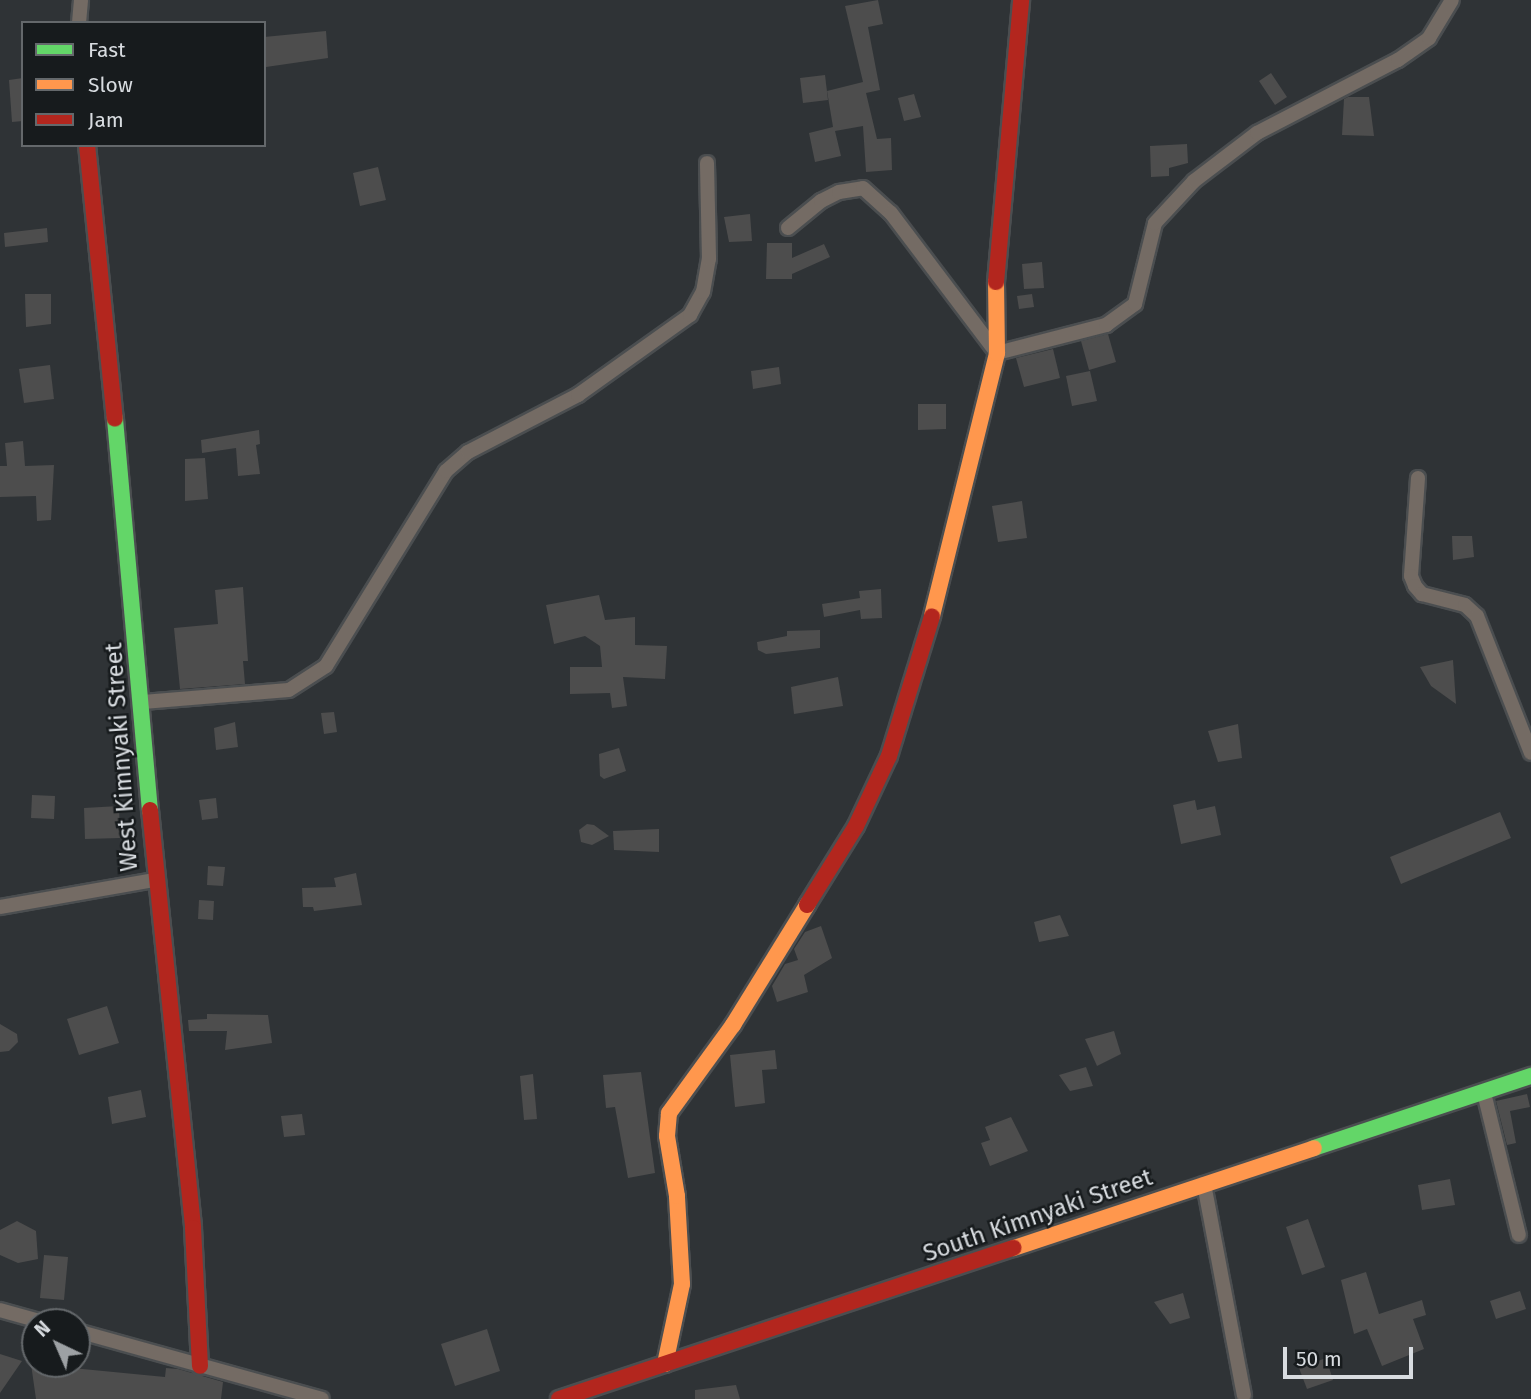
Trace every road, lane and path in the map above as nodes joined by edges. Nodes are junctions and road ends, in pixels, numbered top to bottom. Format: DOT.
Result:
graph roads {
  1 [pos="81,0"];
  2 [pos="1021,0"];
  3 [pos="1452,0"];
  4 [pos="79,21"];
  5 [pos="87,147"];
  6 [pos="707,163"];
  7 [pos="788,228"];
  8 [pos="997,353"];
  9 [pos="1418,478"];
  10 [pos="143,702"];
  11 [pos="1531,753"];
  12 [pos="155,880"];
  13 [pos="0,907"];
  14 [pos="1531,1076"];
  15 [pos="1484,1093"];
  16 [pos="1204,1184"];
  17 [pos="1519,1235"];
  18 [pos="0,1310"];
  19 [pos="21,1316"];
  20 [pos="91,1336"];
  21 [pos="665,1364"];
  22 [pos="200,1366"];
  23 [pos="1244,1395"];
  24 [pos="322,1399"];
  25 [pos="559,1399"];
  1 -- 4 [label="street"];
  2 -- 8 [label="street"];
  3 -- 8 [label="street"];
  5 -- 10 [label="street, West Kimnyaki Street"];
  6 -- 10 [label="street"];
  7 -- 8 [label="street"];
  8 -- 21 [label="street"];
  9 -- 11 [label="street"];
  10 -- 12 [label="street, West Kimnyaki Street"];
  12 -- 13 [label="street"];
  12 -- 22 [label="street, West Kimnyaki Street"];
  14 -- 15 [label="street, South Kimnyaki Street"];
  15 -- 16 [label="street, South Kimnyaki Street"];
  15 -- 17 [label="street"];
  16 -- 21 [label="street, South Kimnyaki Street"];
  16 -- 23 [label="street"];
  18 -- 19 [label="street"];
  20 -- 22 [label="street"];
  21 -- 25 [label="street, South Kimnyaki Street"];
  22 -- 24 [label="street"];
}
